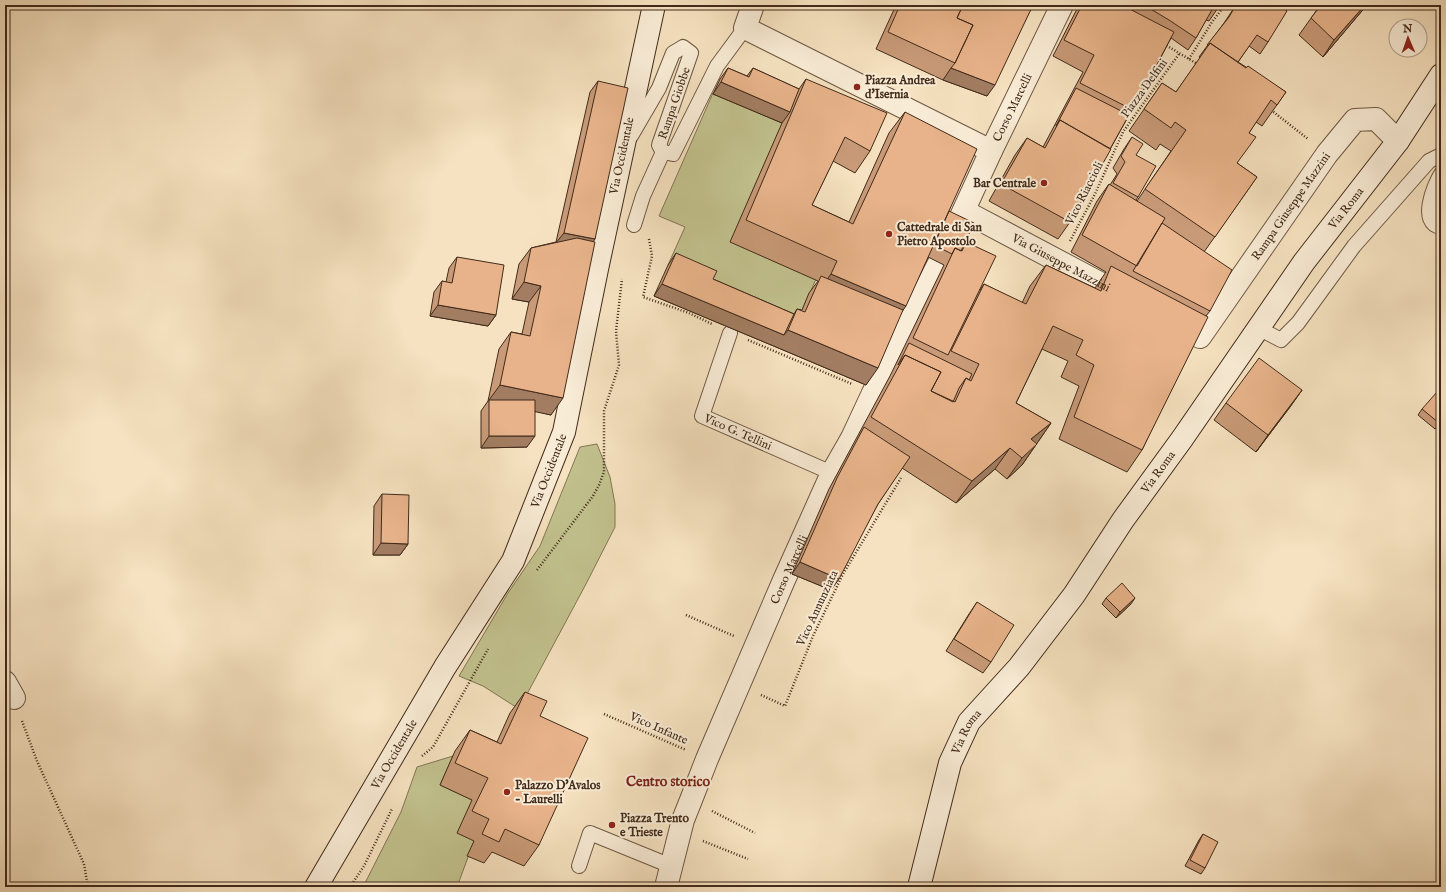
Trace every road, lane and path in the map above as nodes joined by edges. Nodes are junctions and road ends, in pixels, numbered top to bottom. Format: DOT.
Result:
graph roads {
  1 [pos="654,5"];
  2 [pos="753,5"];
  3 [pos="1061,5"];
  4 [pos="1225,5"];
  5 [pos="745,28"];
  6 [pos="1159,42"];
  7 [pos="1180,54"];
  8 [pos="1189,59"];
  9 [pos="1203,68"];
  10 [pos="1441,75"];
  11 [pos="1270,109"];
  12 [pos="1123,132"];
  13 [pos="1398,141"];
  14 [pos="622,150"];
  15 [pos="991,151"];
  16 [pos="663,152"];
  17 [pos="1327,154"];
  18 [pos="1441,155"];
  19 [pos="1441,174"];
  20 [pos="1095,194"];
  21 [pos="1102,198"];
  22 [pos="960,220"];
  23 [pos="634,224"];
  24 [pos="1441,227"];
  25 [pos="1059,261"];
  26 [pos="939,263"];
  27 [pos="1258,328"];
  28 [pos="730,333"];
  29 [pos="1200,337"];
  30 [pos="832,473"];
  31 [pos="900,478"];
  32 [pos="686,615"];
  33 [pos="756,646"];
  34 [pos="739,686"];
  35 [pos="10,690"];
  36 [pos="604,714"];
  37 [pos="706,759"];
  38 [pos="691,800"];
  39 [pos="680,831"];
  40 [pos="755,833"];
  41 [pos="748,859"];
  42 [pos="579,866"];
  43 [pos="671,866"];
  44 [pos="88,887"];
  45 [pos="316,887"];
  46 [pos="666,887"];
  47 [pos="919,887"];
  1 -- 14 [label="main road, Via Occidentale"];
  2 -- 5 [label="main road"];
  3 -- 15 [label="main road, Corso Marcelli"];
  4 -- 8 [label="path"];
  5 -- 15 [label="main road"];
  5 -- 16 [label="lane, Rampa Giobbe"];
  6 -- 7 [label="path"];
  7 -- 8 [label="path"];
  7 -- 12 [label="path, Piazza Delfini"];
  8 -- 9 [label="path"];
  10 -- 13 [label="main road, Via Roma"];
  11 -- 17 [label="path"];
  12 -- 20 [label="path, Vico Riaccioli"];
  13 -- 17 [label="main road, Rampa Giuseppe Mazzini"];
  13 -- 27 [label="main road, Via Roma"];
  14 -- 16 [label="lane, Rampa Giobbe"];
  14 -- 45 [label="main road, Via Occidentale"];
  15 -- 22 [label="main road, Corso Marcelli"];
  16 -- 23 [label="lane"];
  17 -- 29 [label="main road, Rampa Giuseppe Mazzini"];
  18 -- 27 [label="lane"];
  19 -- 24 [label="lane"];
  20 -- 21 [label="path"];
  20 -- 25 [label="path, Vico Riaccioli"];
  22 -- 25 [label="main road, Via Giuseppe Mazzini"];
  25 -- 29 [label="main road, Via Giuseppe Mazzini"];
  26 -- 30 [label="main road, Corso Marcelli"];
  27 -- 47 [label="main road, Via Roma"];
  28 -- 30 [label="lane, Vico G. Tellini"];
  30 -- 33 [label="main road, Corso Marcelli"];
  31 -- 34 [label="path, Vico Annunziata"];
  32 -- 33 [label="path"];
  33 -- 34 [label="main road, Corso Marcelli"];
  34 -- 37 [label="main road, Corso Marcelli"];
  35 -- 44 [label="path"];
  36 -- 37 [label="path, Vico Infante"];
  37 -- 38 [label="main road, Corso Marcelli"];
  38 -- 39 [label="main road, Corso Marcelli"];
  38 -- 40 [label="path"];
  39 -- 41 [label="path"];
  39 -- 43 [label="main road, Corso Marcelli"];
  42 -- 43 [label="lane"];
  43 -- 46 [label="main road, Corso Marcelli"];
}
